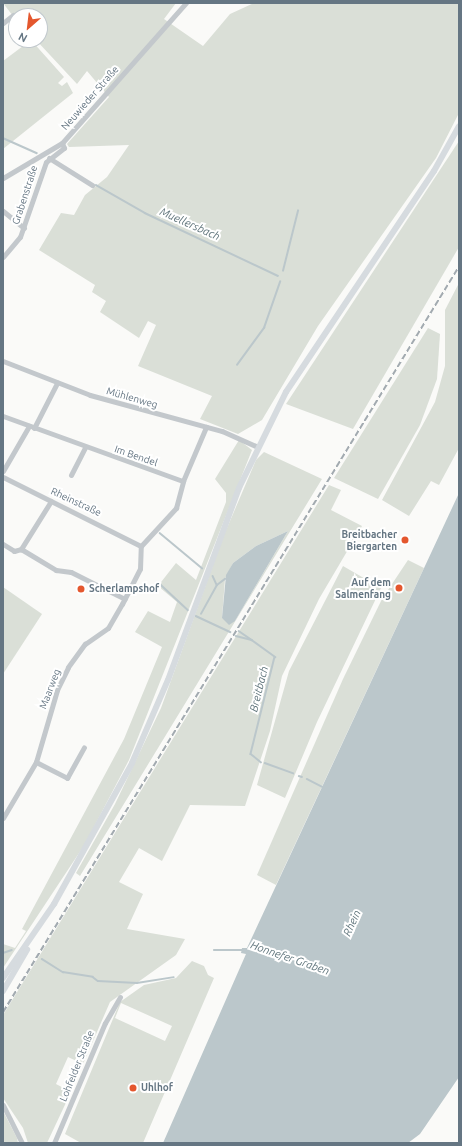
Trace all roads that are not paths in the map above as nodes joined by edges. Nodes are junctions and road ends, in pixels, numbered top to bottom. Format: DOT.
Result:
graph roads {
  1 [pos="186,3"];
  2 [pos="459,126"];
  3 [pos="62,143"];
  4 [pos="49,158"];
  5 [pos="3,178"];
  6 [pos="92,185"];
  7 [pos="3,211"];
  8 [pos="24,228"];
  9 [pos="3,257"];
  10 [pos="3,361"];
  11 [pos="57,383"];
  12 [pos="3,416"];
  13 [pos="31,427"];
  14 [pos="206,427"];
  15 [pos="85,447"];
  16 [pos="258,447"];
  17 [pos="3,471"];
  18 [pos="71,475"];
  19 [pos="3,477"];
  20 [pos="183,481"];
  21 [pos="51,500"];
  22 [pos="3,544"];
  23 [pos="141,546"];
  24 [pos="21,549"];
  25 [pos="125,599"];
  26 [pos="84,747"];
  27 [pos="36,762"];
  28 [pos="3,818"];
  29 [pos="39,927"];
  30 [pos="3,978"];
  31 [pos="3,991"];
  32 [pos="120,997"];
  33 [pos="4,1106"];
  34 [pos="22,1143"];
  35 [pos="54,1143"];
  1 -- 3 [label="street, Neuwieder Straße"];
  2 -- 16 [label="main road"];
  3 -- 4 [label="street, Grabenstraße"];
  3 -- 5 [label="street, Neuwieder Straße"];
  4 -- 6 [label="street, Grabenstraße"];
  4 -- 8 [label="street, Grabenstraße"];
  7 -- 8 [label="street"];
  8 -- 9 [label="street, Grabenstraße"];
  10 -- 11 [label="street, Mühlenweg"];
  11 -- 13 [label="street"];
  11 -- 14 [label="street, Mühlenweg"];
  12 -- 13 [label="street, Im Bendel"];
  13 -- 15 [label="street, Im Bendel"];
  13 -- 17 [label="street"];
  14 -- 16 [label="street, Mühlenweg"];
  14 -- 20 [label="street"];
  15 -- 18 [label="street"];
  15 -- 20 [label="street, Im Bendel"];
  16 -- 29 [label="main road"];
  19 -- 21 [label="street, Rheinstraße"];
  20 -- 23 [label="street"];
  21 -- 23 [label="street, Rheinstraße"];
  21 -- 24 [label="street"];
  22 -- 24 [label="street"];
  23 -- 25 [label="street, Maarweg"];
  24 -- 25 [label="street"];
  25 -- 27 [label="street, Maarweg"];
  26 -- 27 [label="street"];
  27 -- 28 [label="street, Maarweg"];
  29 -- 30 [label="main road"];
  29 -- 31 [label="main road"];
  32 -- 35 [label="street, Lohfelder Straße"];
  33 -- 34 [label="street"];
}
